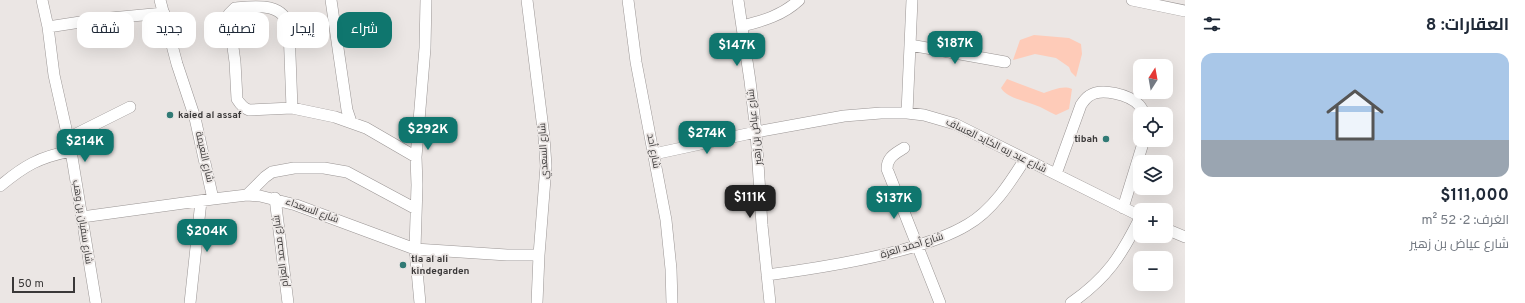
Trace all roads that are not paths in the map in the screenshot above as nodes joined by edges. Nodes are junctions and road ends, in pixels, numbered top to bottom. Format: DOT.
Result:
graph roads {
  1 [pos="42,0"];
  2 [pos="160,0"];
  3 [pos="331,0"];
  4 [pos="426,0"];
  5 [pos="527,0"];
  6 [pos="628,0"];
  7 [pos="738,0"];
  8 [pos="799,0"];
  9 [pos="912,0"];
  10 [pos="1132,0"];
  11 [pos="1185,11"];
  12 [pos="164,12"];
  13 [pos="142,15"];
  14 [pos="742,26"];
  15 [pos="48,27"];
  16 [pos="910,45"];
  17 [pos="173,48"];
  18 [pos="1005,62"];
  19 [pos="130,107"];
  20 [pos="1140,107"];
  21 [pos="292,108"];
  22 [pos="907,113"];
  23 [pos="351,122"];
  24 [pos="756,132"];
  25 [pos="68,138"];
  26 [pos="1142,147"];
  27 [pos="904,148"];
  28 [pos="71,150"];
  29 [pos="654,154"];
  30 [pos="416,157"];
  31 [pos="1025,159"];
  32 [pos="1056,174"];
  33 [pos="0,186"];
  34 [pos="248,195"];
  35 [pos="275,198"];
  36 [pos="213,199"];
  37 [pos="201,201"];
  38 [pos="1123,208"];
  39 [pos="416,209"];
  40 [pos="1133,213"];
  41 [pos="82,217"];
  42 [pos="1133,230"];
  43 [pos="1173,232"];
  44 [pos="1185,237"];
  45 [pos="917,246"];
  46 [pos="415,249"];
  47 [pos="539,255"];
  48 [pos="767,275"];
  49 [pos="96,303"];
  50 [pos="192,303"];
  51 [pos="288,303"];
  52 [pos="420,303"];
  53 [pos="537,303"];
  54 [pos="672,303"];
  55 [pos="770,303"];
  56 [pos="940,303"];
  57 [pos="1071,303"];
  1 -- 15 [label="street, شارع سفيان بن وهب"];
  2 -- 12 [label="street, شارع النعيمة"];
  3 -- 23 [label="street"];
  4 -- 30 [label="street"];
  5 -- 47 [label="street, شارع السعدي"];
  6 -- 29 [label="street, شارع أحد"];
  7 -- 14 [label="street, شارع عياض بن زهير"];
  8 -- 14 [label="street"];
  9 -- 16 [label="street"];
  10 -- 11 [label="street"];
  13 -- 15 [label="street"];
  14 -- 24 [label="street, شارع عياض بن زهير"];
  15 -- 25 [label="street, شارع سفيان بن وهب"];
  16 -- 18 [label="street"];
  16 -- 22 [label="street"];
  17 -- 36 [label="street, شارع النعيمة"];
  19 -- 25 [label="street"];
  20 -- 32 [label="street"];
  21 -- 21 [label="street"];
  21 -- 23 [label="street"];
  22 -- 24 [label="street, شارع عبد ربه الكايد العساف"];
  22 -- 31 [label="street, شارع عبد ربه الكايد العساف"];
  23 -- 30 [label="street"];
  24 -- 29 [label="street, شارع عبد ربه الكايد العساف"];
  24 -- 48 [label="street, شارع عياض بن زهير"];
  25 -- 28 [label="street, شارع سفيان بن وهب"];
  26 -- 38 [label="street"];
  27 -- 45 [label="street"];
  28 -- 33 [label="street"];
  28 -- 41 [label="street, شارع سفيان بن وهب"];
  29 -- 54 [label="street, شارع أحد"];
  30 -- 39 [label="street"];
  31 -- 32 [label="street, شارع عبد ربه الكايد العساف"];
  31 -- 45 [label="street, شارع أحمد العزة"];
  32 -- 38 [label="street, شارع عبد ربه الكايد العساف"];
  34 -- 35 [label="street, شارع السعداء"];
  34 -- 36 [label="street, شارع السعداء"];
  34 -- 39 [label="street"];
  35 -- 46 [label="street, شارع السعداء"];
  35 -- 51 [label="street, شارع محمد العزام"];
  36 -- 37 [label="street, شارع السعداء"];
  37 -- 41 [label="street, شارع السعداء"];
  37 -- 50 [label="street"];
  38 -- 40 [label="street, شارع عبد ربه الكايد العساف"];
  39 -- 46 [label="street"];
  41 -- 49 [label="street, شارع سفيان بن وهب"];
  42 -- 57 [label="street"];
  43 -- 44 [label="street"];
  45 -- 48 [label="street, شارع أحمد العزة"];
  45 -- 56 [label="street"];
  46 -- 47 [label="street, شارع السعداء"];
  46 -- 52 [label="street"];
  47 -- 53 [label="street, شارع السعدي"];
  48 -- 55 [label="street, شارع عياض بن زهير"];
}
